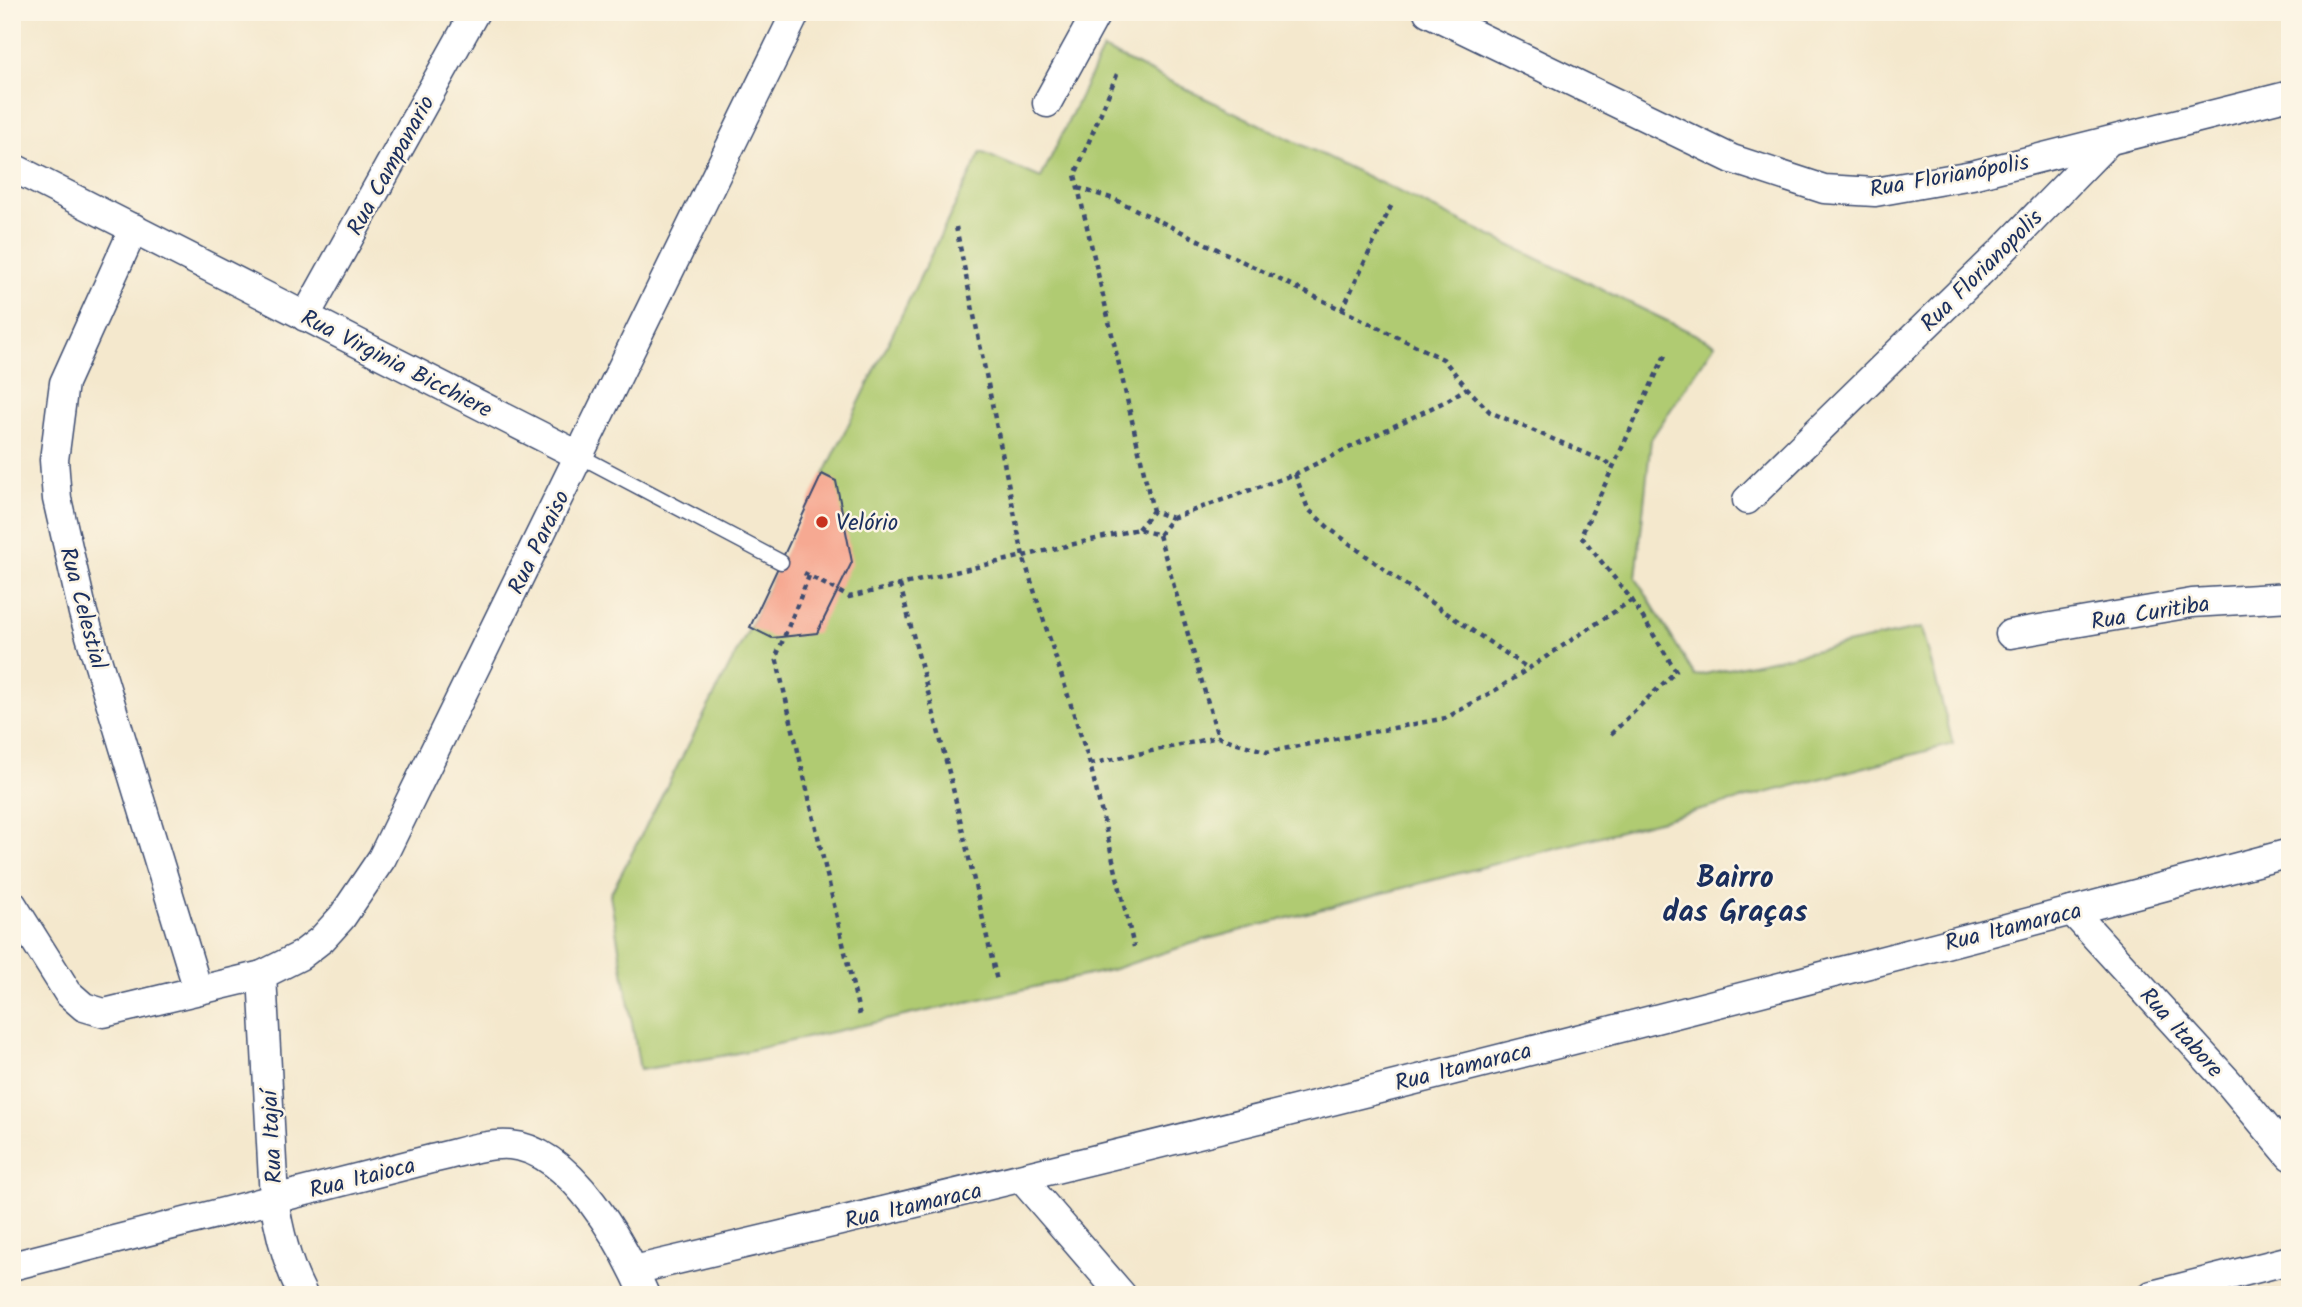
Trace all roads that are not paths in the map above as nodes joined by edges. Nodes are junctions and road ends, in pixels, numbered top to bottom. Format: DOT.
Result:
graph roads {
  1 [pos="475,12"];
  2 [pos="796,12"];
  3 [pos="1097,12"];
  4 [pos="1428,12"];
  5 [pos="2290,95"];
  6 [pos="1046,103"];
  7 [pos="2108,142"];
  8 [pos="12,167"];
  9 [pos="134,228"];
  10 [pos="305,317"];
  11 [pos="580,456"];
  12 [pos="1747,500"];
  13 [pos="781,562"];
  14 [pos="2290,597"];
  15 [pos="2010,634"];
  16 [pos="2290,853"];
  17 [pos="12,904"];
  18 [pos="2073,911"];
  19 [pos="262,975"];
  20 [pos="198,990"];
  21 [pos="2290,1156"];
  22 [pos="1022,1179"];
  23 [pos="274,1199"];
  24 [pos="2290,1261"];
  25 [pos="12,1266"];
  26 [pos="640,1283"];
  27 [pos="303,1295"];
  28 [pos="1122,1295"];
  29 [pos="2152,1295"];
  1 -- 10 [label="street, Rua Campanario"];
  2 -- 11 [label="street, Rua Paraiso"];
  3 -- 6 [label="street"];
  4 -- 7 [label="street, Rua Florianópolis"];
  5 -- 7 [label="street, Rua Florianópolis"];
  7 -- 12 [label="street, Rua Florianopolis"];
  8 -- 9 [label="street, Rua Virginia Bicchiere"];
  9 -- 10 [label="street, Rua Virginia Bicchiere"];
  9 -- 20 [label="street, Rua Celestial"];
  10 -- 11 [label="street, Rua Virginia Bicchiere"];
  11 -- 13 [label="lane, Rua Virginia Bicchiere"];
  11 -- 19 [label="street, Rua Paraiso"];
  14 -- 15 [label="street, Rua Curitiba"];
  16 -- 18 [label="street, Rua Itamaraca"];
  17 -- 20 [label="street, Rua Paraiso"];
  18 -- 21 [label="street, Rua Itabore"];
  18 -- 22 [label="street, Rua Itamaraca"];
  19 -- 20 [label="street, Rua Paraiso"];
  19 -- 23 [label="street, Rua Itajaí"];
  22 -- 26 [label="street, Rua Itamaraca"];
  22 -- 28 [label="street"];
  23 -- 25 [label="street, Rua Itaioca"];
  23 -- 26 [label="street, Rua Itaioca"];
  23 -- 27 [label="street, Rua Itajaí"];
  24 -- 29 [label="street"];
}
